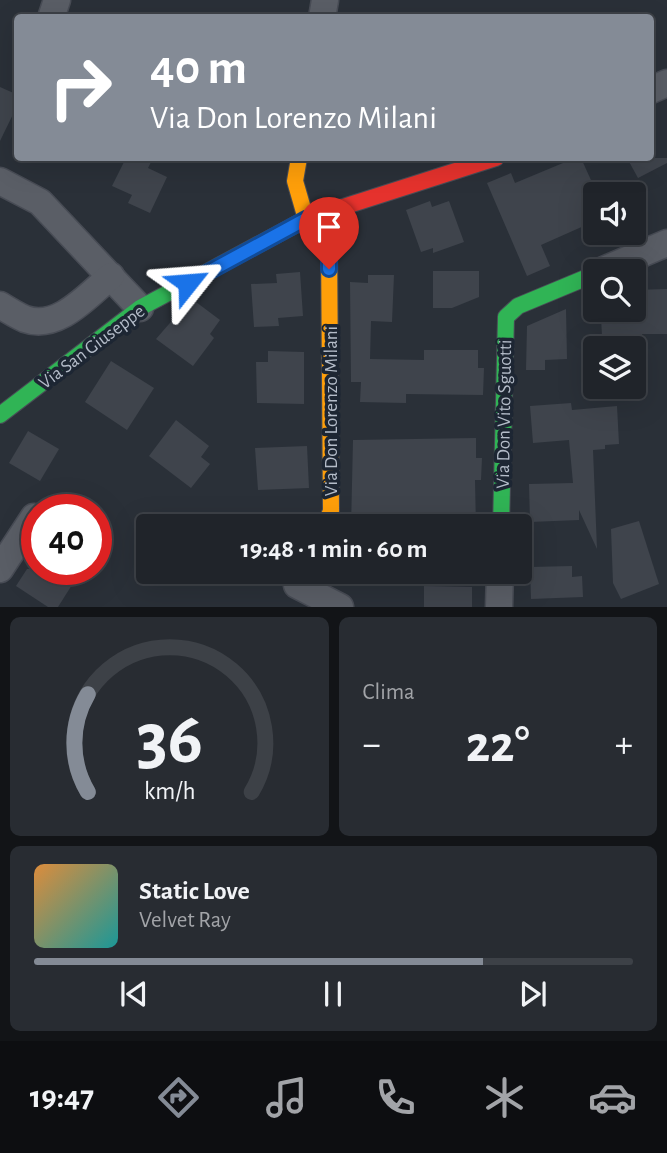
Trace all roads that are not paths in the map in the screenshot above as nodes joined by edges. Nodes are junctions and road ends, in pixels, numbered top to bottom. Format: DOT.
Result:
graph roads {
  1 [pos="298,161"];
  2 [pos="487,161"];
  3 [pos="0,181"];
  4 [pos="306,219"];
  5 [pos="667,243"];
  6 [pos="629,259"];
  7 [pos="111,276"];
  8 [pos="583,279"];
  9 [pos="0,305"];
  10 [pos="140,308"];
  11 [pos="0,415"];
  12 [pos="330,514"];
  13 [pos="501,514"];
  14 [pos="21,537"];
  15 [pos="0,569"];
  16 [pos="500,584"];
  17 [pos="295,588"];
  18 [pos="340,607"];
  19 [pos="499,607"];
  1 -- 4 [label="street"];
  2 -- 4 [label="street, Via San Giuseppe"];
  3 -- 7 [label="street"];
  4 -- 10 [label="street, Via San Giuseppe"];
  4 -- 12 [label="street, Via Don Lorenzo Milani"];
  5 -- 6 [label="street"];
  7 -- 9 [label="street"];
  7 -- 10 [label="street"];
  8 -- 13 [label="street, Via Don Vito Sguotti"];
  10 -- 11 [label="street, Via San Giuseppe"];
  14 -- 15 [label="street"];
  16 -- 19 [label="street"];
  17 -- 18 [label="street"];
}
